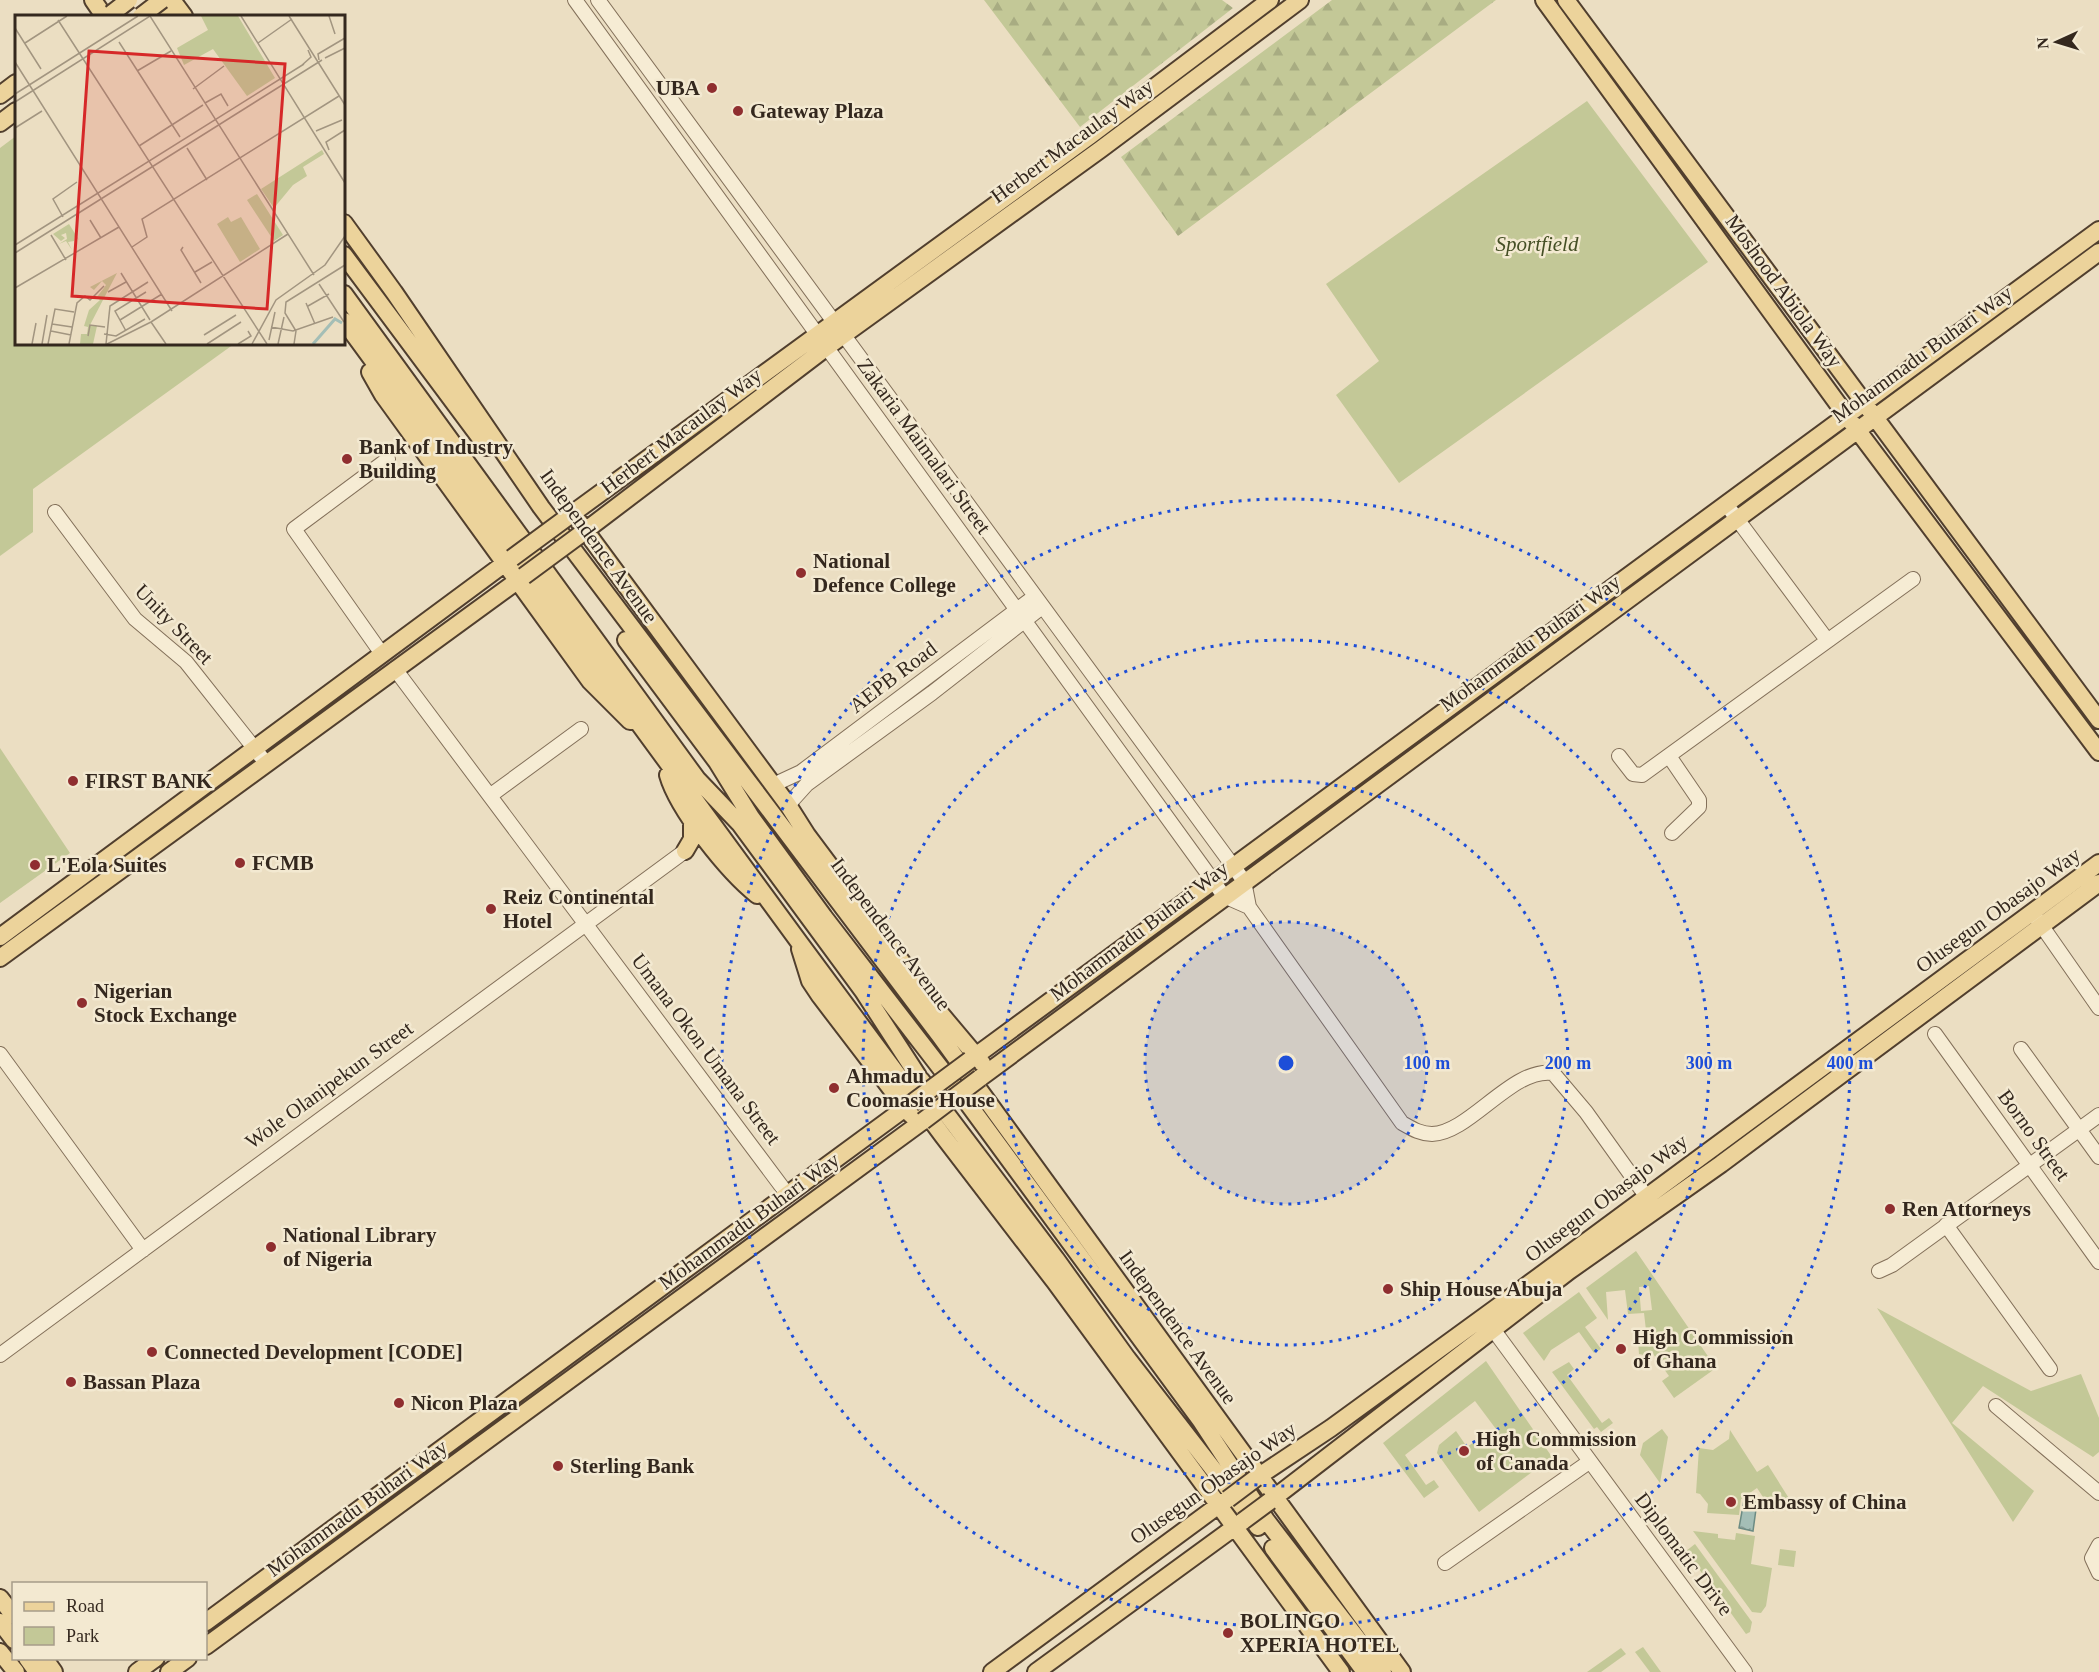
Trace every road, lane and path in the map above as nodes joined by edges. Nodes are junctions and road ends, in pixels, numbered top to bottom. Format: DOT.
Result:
graph roads {
  1 [pos="93,0"];
  2 [pos="123,0"];
  3 [pos="129,0"];
  4 [pos="157,0"];
  5 [pos="162,0"];
  6 [pos="172,0"];
  7 [pos="575,0"];
  8 [pos="598,0"];
  9 [pos="1270,0"];
  10 [pos="1300,0"];
  11 [pos="1544,0"];
  12 [pos="1566,0"];
  13 [pos="110,13"];
  14 [pos="134,15"];
  15 [pos="142,15"];
  16 [pos="168,15"];
  17 [pos="183,15"];
  18 [pos="639,56"];
  19 [pos="625,68"];
  20 [pos="15,84"];
  21 [pos="0,95"];
  22 [pos="15,112"];
  23 [pos="0,123"];
  24 [pos="1658,125"];
  25 [pos="1644,135"];
  26 [pos="345,224"];
  27 [pos="2099,230"];
  28 [pos="2099,252"];
  29 [pos="345,256"];
  30 [pos="345,298"];
  31 [pos="351,322"];
  32 [pos="838,329"];
  33 [pos="822,341"];
  34 [pos="1864,402"];
  35 [pos="1846,415"];
  36 [pos="1874,417"];
  37 [pos="1857,429"];
  38 [pos="388,459"];
  39 [pos="1726,504"];
  40 [pos="55,512"];
  41 [pos="571,515"];
  42 [pos="1737,519"];
  43 [pos="583,532"];
  44 [pos="509,561"];
  45 [pos="521,578"];
  46 [pos="1913,579"];
  47 [pos="1038,602"];
  48 [pos="1021,615"];
  49 [pos="1827,640"];
  50 [pos="381,654"];
  51 [pos="395,669"];
  52 [pos="2099,720"];
  53 [pos="581,729"];
  54 [pos="651,738"];
  55 [pos="254,748"];
  56 [pos="2099,752"];
  57 [pos="662,753"];
  58 [pos="1619,756"];
  59 [pos="1669,756"];
  60 [pos="266,763"];
  61 [pos="773,785"];
  62 [pos="491,795"];
  63 [pos="788,805"];
  64 [pos="692,818"];
  65 [pos="1672,833"];
  66 [pos="685,851"];
  67 [pos="717,854"];
  68 [pos="2099,863"];
  69 [pos="1232,866"];
  70 [pos="1213,879"];
  71 [pos="1244,881"];
  72 [pos="2099,883"];
  73 [pos="1224,896"];
  74 [pos="1249,907"];
  75 [pos="779,914"];
  76 [pos="2037,919"];
  77 [pos="586,922"];
  78 [pos="0,937"];
  79 [pos="799,942"];
  80 [pos="0,958"];
  81 [pos="894,976"];
  82 [pos="2099,1008"];
  83 [pos="914,1032"];
  84 [pos="1935,1034"];
  85 [pos="2021,1049"];
  86 [pos="0,1054"];
  87 [pos="973,1058"];
  88 [pos="984,1075"];
  89 [pos="911,1079"];
  90 [pos="909,1106"];
  91 [pos="2099,1115"];
  92 [pos="921,1123"];
  93 [pos="2079,1130"];
  94 [pos="2099,1157"];
  95 [pos="2030,1165"];
  96 [pos="788,1195"];
  97 [pos="1646,1196"];
  98 [pos="1946,1225"];
  99 [pos="1596,1243"];
  100 [pos="143,1250"];
  101 [pos="2097,1254"];
  102 [pos="1879,1271"];
  103 [pos="642,1303"];
  104 [pos="653,1320"];
  105 [pos="1488,1323"];
  106 [pos="0,1355"];
  107 [pos="2050,1369"];
  108 [pos="1996,1406"];
  109 [pos="1331,1428"];
  110 [pos="1343,1444"];
  111 [pos="1589,1462"];
  112 [pos="1257,1477"];
  113 [pos="2099,1493"];
  114 [pos="1273,1499"];
  115 [pos="1224,1502"];
  116 [pos="353,1515"];
  117 [pos="1239,1524"];
  118 [pos="364,1531"];
  119 [pos="2099,1545"];
  120 [pos="1445,1563"];
  121 [pos="2099,1573"];
  122 [pos="0,1598"];
  123 [pos="12,1613"];
  124 [pos="207,1621"];
  125 [pos="0,1622"];
  126 [pos="12,1637"];
  127 [pos="207,1645"];
  128 [pos="0,1652"];
  129 [pos="1388,1653"];
  130 [pos="28,1660"];
  131 [pos="45,1660"];
  132 [pos="155,1660"];
  133 [pos="187,1660"];
  134 [pos="16,1672"];
  135 [pos="37,1672"];
  136 [pos="54,1672"];
  137 [pos="137,1672"];
  138 [pos="170,1672"];
  139 [pos="992,1672"];
  140 [pos="1036,1672"];
  141 [pos="1341,1672"];
  142 [pos="1365,1672"];
  143 [pos="1383,1672"];
  144 [pos="1402,1672"];
  145 [pos="1415,1672"];
  146 [pos="1745,1672"];
  1 -- 13 [label="main road"];
  2 -- 14 [label="main road"];
  3 -- 13 [label="main road, bridge"];
  4 -- 16 [label="main road"];
  5 -- 15 [label="main road, bridge"];
  6 -- 17 [label="main road"];
  7 -- 19 [label="street, Zakaria Maimalari Street"];
  8 -- 18 [label="street, Zakaria Maimalari Street"];
  9 -- 32 [label="main road, Herbert Macaulay Way"];
  10 -- 32 [label="main road, Herbert Macaulay Way"];
  11 -- 25 [label="main road, Moshood Abiola Way"];
  12 -- 24 [label="main road, Moshood Abiola Way"];
  18 -- 19 [label="street"];
  18 -- 32 [label="street, Zakaria Maimalari Street"];
  19 -- 33 [label="street, Zakaria Maimalari Street"];
  20 -- 21 [label="main road"];
  22 -- 23 [label="main road"];
  24 -- 25 [label="main road"];
  24 -- 34 [label="main road, Moshood Abiola Way"];
  25 -- 35 [label="main road, Moshood Abiola Way"];
  26 -- 81 [label="main road, Independence Avenue"];
  27 -- 34 [label="main road, Mohammadu Buhari Way"];
  28 -- 36 [label="main road, Mohammadu Buhari Way"];
  29 -- 83 [label="main road, Independence Avenue"];
  30 -- 31 [label="main road"];
  31 -- 44 [label="main road"];
  31 -- 54 [label="main road"];
  31 -- 89 [label="main road"];
  32 -- 33 [label="main road, Herbert Macaulay Way"];
  32 -- 47 [label="street, Zakaria Maimalari Street"];
  33 -- 41 [label="main road, Herbert Macaulay Way"];
  33 -- 43 [label="main road, Herbert Macaulay Way"];
  33 -- 48 [label="street, Zakaria Maimalari Street"];
  34 -- 35 [label="main road, Mohammadu Buhari Way"];
  34 -- 36 [label="main road, Moshood Abiola Way"];
  35 -- 37 [label="main road, Moshood Abiola Way"];
  35 -- 39 [label="main road, Mohammadu Buhari Way"];
  36 -- 37 [label="main road, Mohammadu Buhari Way"];
  36 -- 52 [label="main road, Moshood Abiola Way"];
  37 -- 42 [label="main road, Mohammadu Buhari Way"];
  37 -- 56 [label="main road, Moshood Abiola Way"];
  38 -- 50 [label="street"];
  39 -- 42 [label="street"];
  39 -- 69 [label="main road, Mohammadu Buhari Way"];
  40 -- 55 [label="street, Unity Street"];
  41 -- 43 [label="main road"];
  41 -- 44 [label="main road, Herbert Macaulay Way, bridge"];
  42 -- 49 [label="street"];
  42 -- 71 [label="main road, Mohammadu Buhari Way"];
  43 -- 45 [label="main road, Herbert Macaulay Way, bridge"];
  43 -- 61 [label="main road"];
  44 -- 45 [label="main road"];
  44 -- 50 [label="main road, Herbert Macaulay Way"];
  45 -- 51 [label="main road, Herbert Macaulay Way"];
  45 -- 54 [label="main road"];
  46 -- 49 [label="street"];
  47 -- 48 [label="street, AEPB Road"];
  47 -- 69 [label="street, Zakaria Maimalari Street"];
  48 -- 61 [label="street, AEPB Road"];
  48 -- 63 [label="street, AEPB Road"];
  48 -- 70 [label="street, Zakaria Maimalari Street"];
  49 -- 59 [label="street"];
  50 -- 55 [label="main road, Herbert Macaulay Way"];
  51 -- 60 [label="main road, Herbert Macaulay Way"];
  51 -- 62 [label="street, Umana Okon Umana Street"];
  53 -- 62 [label="street"];
  54 -- 57 [label="main road"];
  55 -- 60 [label="street, Unity Street"];
  55 -- 78 [label="main road, Herbert Macaulay Way"];
  57 -- 64 [label="main road"];
  57 -- 75 [label="main road"];
  58 -- 59 [label="street"];
  59 -- 65 [label="street"];
  60 -- 80 [label="main road, Herbert Macaulay Way"];
  61 -- 63 [label="main road"];
  62 -- 77 [label="street, Umana Okon Umana Street"];
  63 -- 87 [label="main road"];
  64 -- 66 [label="main road"];
  64 -- 67 [label="main road"];
  66 -- 67 [label="main road"];
  66 -- 77 [label="street, Wole Olanipekun Street"];
  67 -- 75 [label="main road"];
  68 -- 76 [label="main road, Olusegun Obasajo Way"];
  69 -- 70 [label="main road, Mohammadu Buhari Way"];
  69 -- 71 [label="street, Zakaria Maimalari Street"];
  70 -- 73 [label="street, Zakaria Maimalari Street"];
  70 -- 87 [label="main road, Mohammadu Buhari Way"];
  71 -- 73 [label="main road, Mohammadu Buhari Way"];
  71 -- 74 [label="street, Zakaria Maimalari Street"];
  72 -- 76 [label="main road, Olusegun Obasajo Way"];
  73 -- 74 [label="street"];
  73 -- 88 [label="main road, Mohammadu Buhari Way"];
  74 -- 97 [label="street, Zakaria Maimalari Street"];
  75 -- 79 [label="main road"];
  76 -- 82 [label="street"];
  76 -- 97 [label="main road, Olusegun Obasajo Way"];
  76 -- 99 [label="main road, Olusegun Obasajo Way"];
  77 -- 96 [label="street, Umana Okon Umana Street"];
  77 -- 100 [label="street, Wole Olanipekun Street"];
  79 -- 89 [label="main road"];
  79 -- 90 [label="main road"];
  81 -- 83 [label="main road"];
  81 -- 112 [label="main road, Independence Avenue"];
  83 -- 143 [label="main road, Independence Avenue"];
  84 -- 95 [label="street, Borno Street"];
  85 -- 93 [label="street"];
  86 -- 100 [label="street"];
  87 -- 88 [label="main road"];
  87 -- 90 [label="main road, Mohammadu Buhari Way, bridge"];
  88 -- 92 [label="main road, Mohammadu Buhari Way, bridge"];
  89 -- 115 [label="main road"];
  89 -- 142 [label="main road"];
  90 -- 92 [label="main road"];
  90 -- 96 [label="main road, Mohammadu Buhari Way"];
  91 -- 93 [label="street"];
  92 -- 104 [label="main road, Mohammadu Buhari Way"];
  93 -- 94 [label="street"];
  93 -- 95 [label="street"];
  95 -- 98 [label="street"];
  95 -- 101 [label="street, Borno Street"];
  96 -- 103 [label="main road, Mohammadu Buhari Way"];
  97 -- 99 [label="main road, Olusegun Obasajo Way"];
  98 -- 102 [label="street"];
  98 -- 107 [label="street"];
  99 -- 105 [label="main road, Olusegun Obasajo Way"];
  100 -- 106 [label="street, Wole Olanipekun Street"];
  103 -- 104 [label="main road"];
  103 -- 116 [label="main road, Mohammadu Buhari Way"];
  104 -- 118 [label="main road, Mohammadu Buhari Way"];
  105 -- 109 [label="main road, Olusegun Obasajo Way"];
  105 -- 110 [label="main road, Olusegun Obasajo Way"];
  105 -- 111 [label="street, Diplomatic Drive"];
  108 -- 113 [label="street"];
  109 -- 110 [label="main road"];
  109 -- 112 [label="main road, Olusegun Obasajo Way"];
  110 -- 114 [label="main road, Olusegun Obasajo Way"];
  111 -- 120 [label="street"];
  111 -- 146 [label="street, Diplomatic Drive"];
  112 -- 114 [label="main road, Independence Avenue"];
  112 -- 115 [label="main road, Olusegun Obasajo Way, bridge"];
  114 -- 117 [label="main road, Olusegun Obasajo Way, bridge"];
  114 -- 129 [label="main road, Independence Avenue"];
  115 -- 117 [label="main road"];
  115 -- 139 [label="main road, Olusegun Obasajo Way"];
  116 -- 118 [label="main road"];
  116 -- 124 [label="main road, Mohammadu Buhari Way"];
  117 -- 140 [label="main road, Olusegun Obasajo Way"];
  117 -- 141 [label="main road"];
  118 -- 127 [label="main road, Mohammadu Buhari Way"];
  119 -- 121 [label="street"];
  122 -- 123 [label="main road"];
  125 -- 126 [label="main road"];
  128 -- 134 [label="main road"];
  129 -- 144 [label="main road, Independence Avenue"];
  129 -- 145 [label="main road"];
  130 -- 135 [label="main road"];
  131 -- 136 [label="main road"];
  132 -- 137 [label="main road"];
  133 -- 138 [label="main road"];
}
